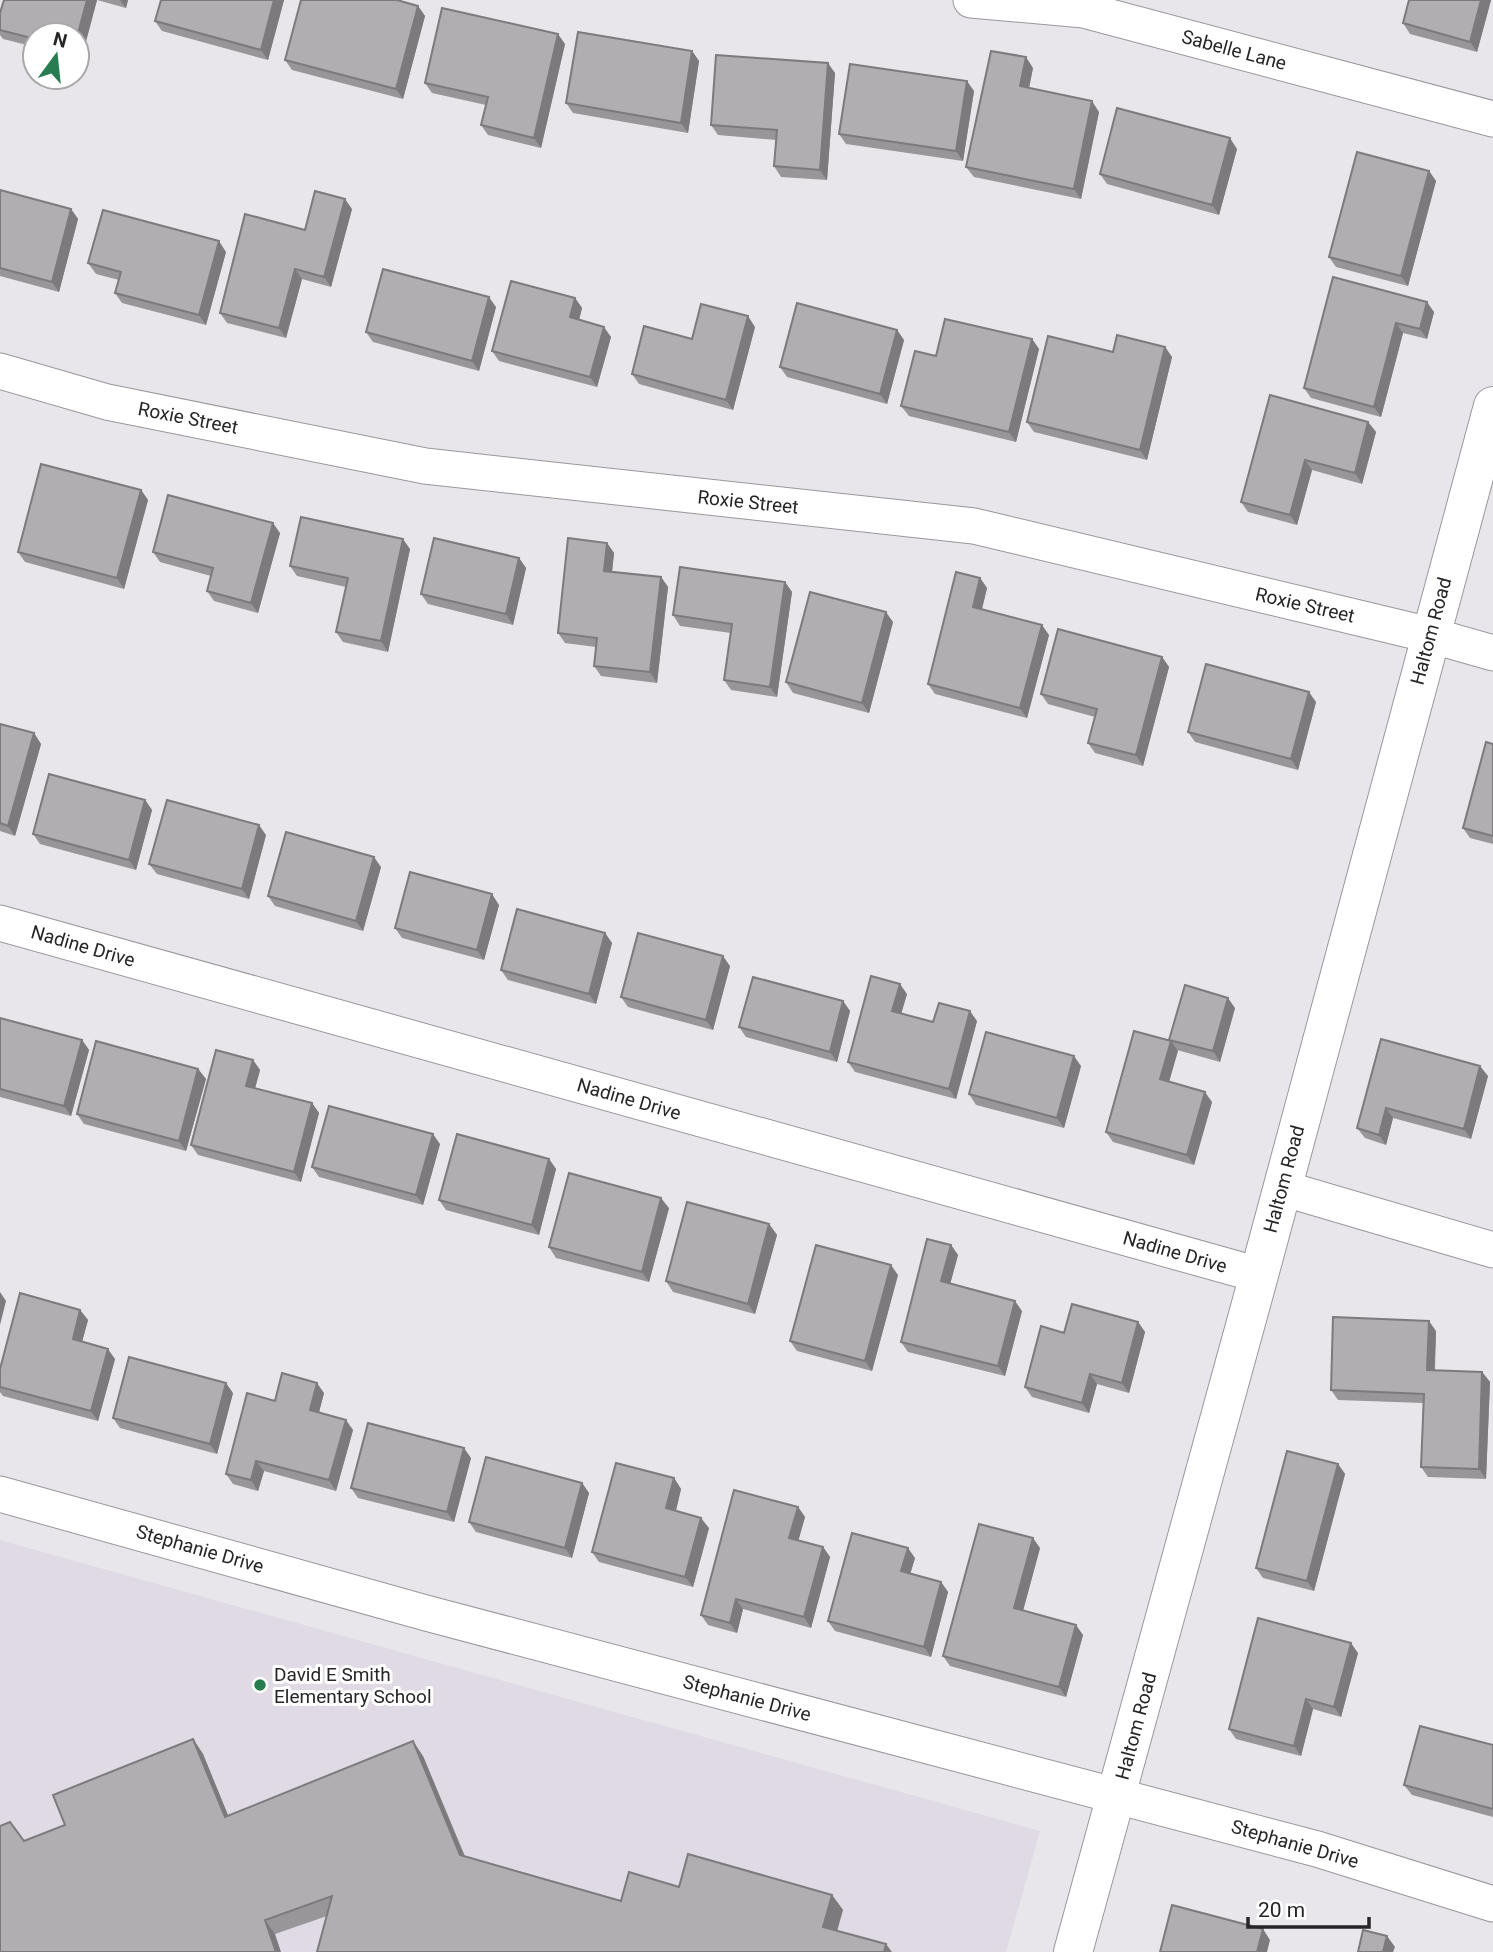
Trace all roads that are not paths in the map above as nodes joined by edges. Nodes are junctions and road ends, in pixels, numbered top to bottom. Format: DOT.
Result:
graph roads {
  1 [pos="971,0"];
  2 [pos="1493,119"];
  3 [pos="0,371"];
  4 [pos="1493,406"];
  5 [pos="1430,635"];
  6 [pos="1493,653"];
  7 [pos="0,923"];
  8 [pos="1282,1188"];
  9 [pos="1493,1250"];
  10 [pos="1259,1275"];
  11 [pos="0,1494"];
  12 [pos="1117,1796"];
  13 [pos="1493,1904"];
  14 [pos="1073,1952"];
  1 -- 2 [label="street, Sabelle Lane"];
  3 -- 5 [label="street, Roxie Street"];
  4 -- 5 [label="main road, Haltom Road"];
  5 -- 6 [label="street, Roxie Street"];
  5 -- 8 [label="main road, Haltom Road"];
  7 -- 10 [label="street, Nadine Drive"];
  8 -- 9 [label="street"];
  8 -- 10 [label="main road, Haltom Road"];
  10 -- 12 [label="main road, Haltom Road"];
  11 -- 12 [label="street, Stephanie Drive"];
  12 -- 13 [label="street, Stephanie Drive"];
  12 -- 14 [label="main road, Haltom Road"];
}
